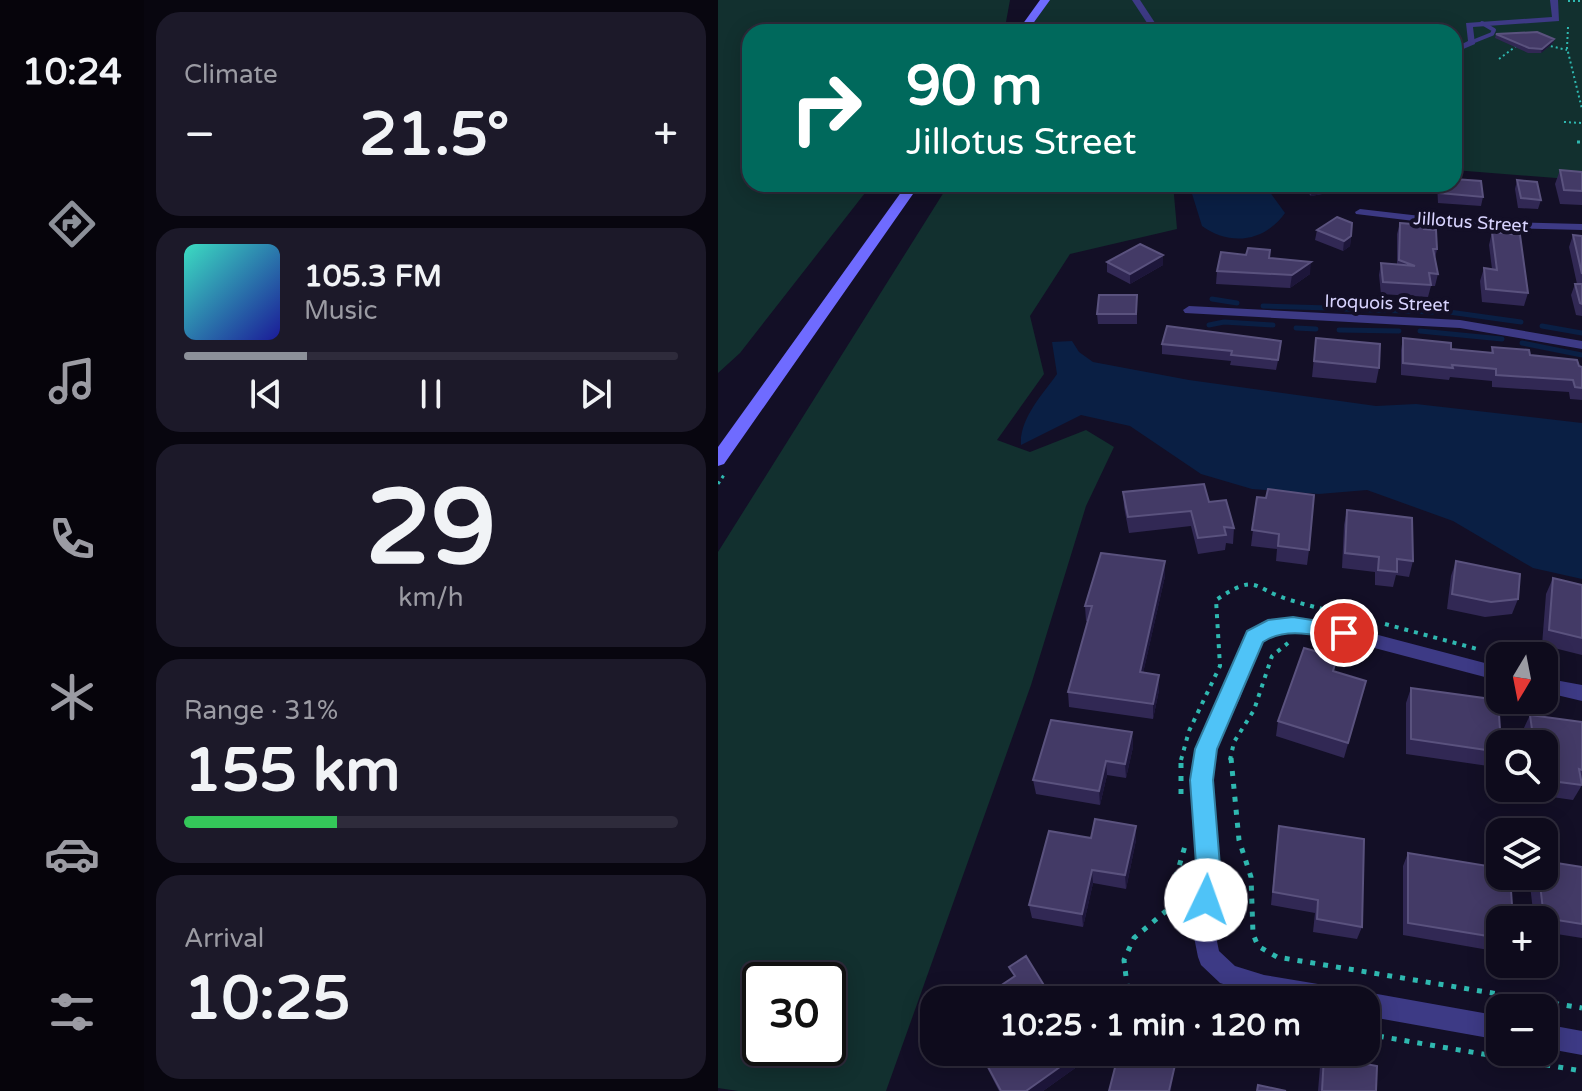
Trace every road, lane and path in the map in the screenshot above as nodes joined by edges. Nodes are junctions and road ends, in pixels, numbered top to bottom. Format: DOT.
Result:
graph roads {
  1 [pos="1045,0"];
  2 [pos="1136,0"];
  3 [pos="1582,1"];
  4 [pos="1558,2"];
  5 [pos="1570,22"];
  6 [pos="1373,23"];
  7 [pos="1482,23"];
  8 [pos="1028,24"];
  9 [pos="1152,24"];
  10 [pos="1386,24"];
  11 [pos="1492,34"];
  12 [pos="1472,42"];
  13 [pos="1538,44"];
  14 [pos="1462,47"];
  15 [pos="1567,50"];
  16 [pos="1499,59"];
  17 [pos="1582,109"];
  18 [pos="1564,122"];
  19 [pos="1582,123"];
  20 [pos="908,192"];
  21 [pos="1360,212"];
  22 [pos="1582,227"];
  23 [pos="1189,310"];
  24 [pos="1582,345"];
  25 [pos="718,460"];
  26 [pos="1359,618"];
  27 [pos="1373,622"];
  28 [pos="1294,641"];
  29 [pos="1486,651"];
  30 [pos="1486,670"];
  31 [pos="1558,688"];
  32 [pos="1582,693"];
  33 [pos="1182,808"];
  34 [pos="1185,838"];
  35 [pos="1129,986"];
  36 [pos="1264,986"];
  37 [pos="1380,1007"];
  38 [pos="1582,1008"];
  39 [pos="1486,1025"];
  40 [pos="1380,1036"];
  41 [pos="1558,1039"];
  42 [pos="1582,1043"];
  43 [pos="1582,1071"];
  1 -- 8 [label="main road"];
  2 -- 9 [label="street"];
  3 -- 4 [label="path"];
  4 -- 7 [label="street"];
  5 -- 15 [label="path"];
  6 -- 10 [label="path"];
  7 -- 11 [label="lane"];
  7 -- 12 [label="street"];
  11 -- 12 [label="lane"];
  11 -- 16 [label="path"];
  12 -- 14 [label="street"];
  13 -- 15 [label="path"];
  15 -- 17 [label="path"];
  18 -- 19 [label="path"];
  20 -- 25 [label="main road"];
  21 -- 22 [label="street, Jillotus Street"];
  23 -- 24 [label="street, Iroquois Street"];
  26 -- 33 [label="path"];
  27 -- 29 [label="path"];
  28 -- 38 [label="path"];
  30 -- 36 [label="street"];
  31 -- 32 [label="street"];
  34 -- 35 [label="path"];
  37 -- 39 [label="street"];
  40 -- 43 [label="path"];
  41 -- 42 [label="street"];
}
